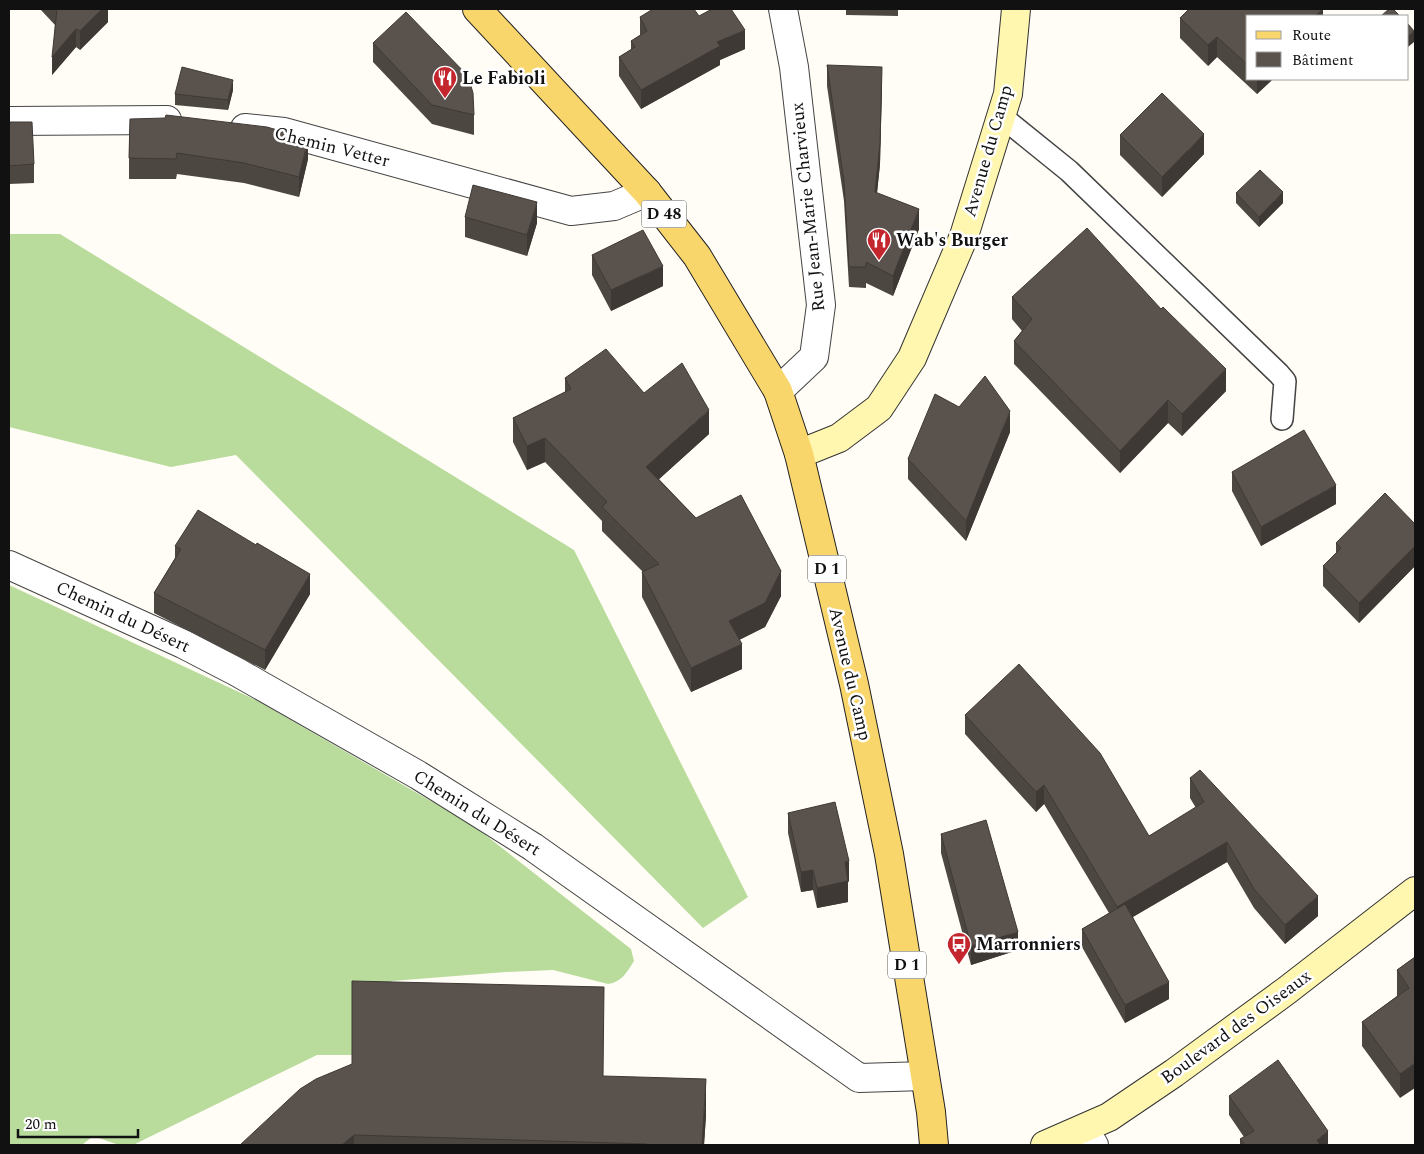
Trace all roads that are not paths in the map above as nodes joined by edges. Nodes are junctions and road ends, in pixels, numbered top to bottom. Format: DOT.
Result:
graph roads {
  1 [pos="477,9"];
  2 [pos="783,9"];
  3 [pos="1016,9"];
  4 [pos="1001,116"];
  5 [pos="9,121"];
  6 [pos="190,122"];
  7 [pos="218,125"];
  8 [pos="647,192"];
  9 [pos="778,391"];
  10 [pos="1282,419"];
  11 [pos="799,454"];
  12 [pos="9,565"];
  13 [pos="1415,891"];
  14 [pos="925,1076"];
  15 [pos="1089,1138"];
  16 [pos="934,1145"];
  17 [pos="1045,1145"];
  1 -- 8 [label="main road, D 48"];
  2 -- 9 [label="street, Rue Jean-Marie Charvieux"];
  3 -- 4 [label="main road, Avenue du Camp"];
  4 -- 10 [label="lane"];
  4 -- 11 [label="main road, Avenue du Camp"];
  5 -- 6 [label="street"];
  7 -- 8 [label="street, Chemin Vetter"];
  8 -- 9 [label="main road, D 48"];
  9 -- 11 [label="main road, D 48"];
  11 -- 14 [label="main road, Avenue du Camp / D 1"];
  12 -- 14 [label="street, Chemin du Désert"];
  13 -- 15 [label="main road, Boulevard des Oiseaux"];
  14 -- 16 [label="main road, Avenue du Camp / D 1"];
  15 -- 17 [label="main road, Boulevard des Oiseaux"];
}
